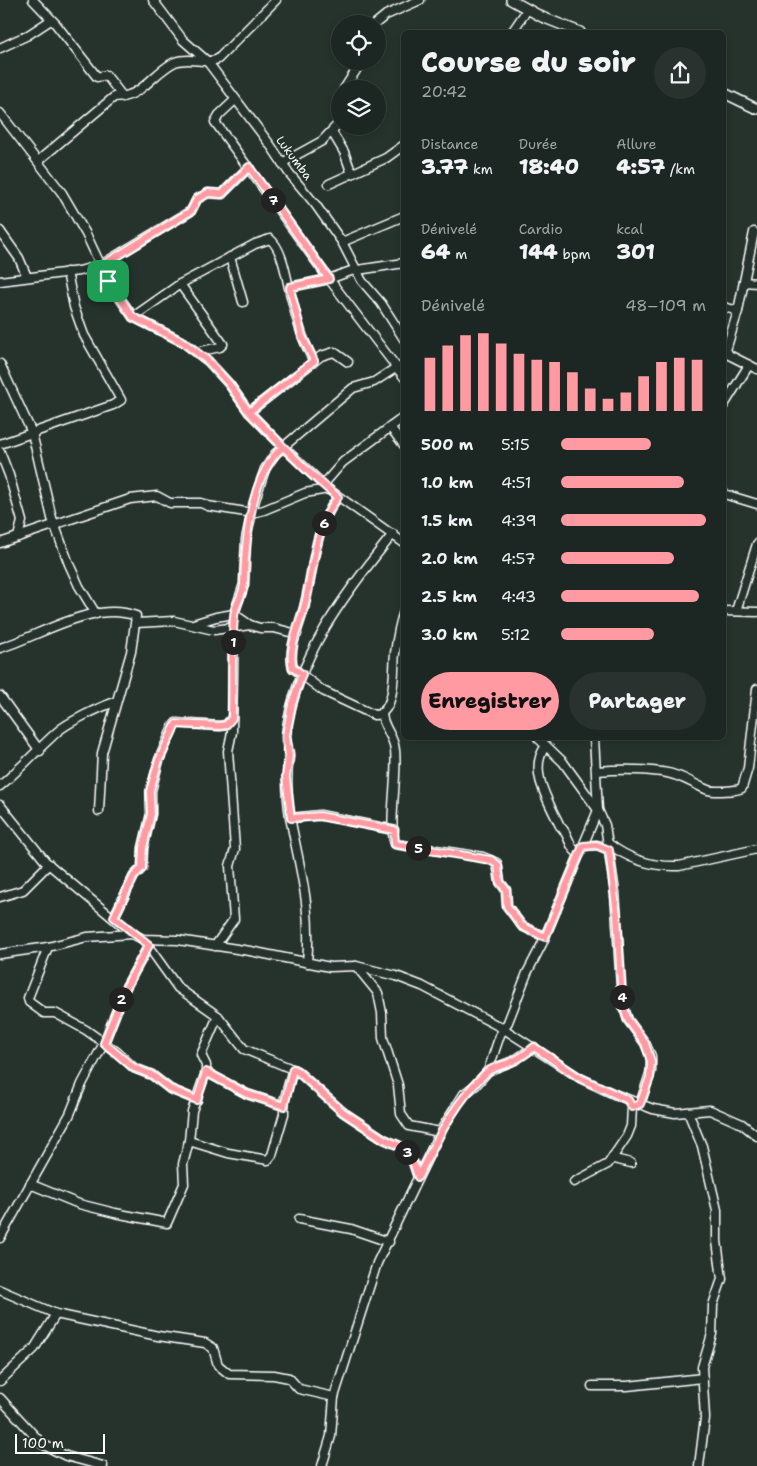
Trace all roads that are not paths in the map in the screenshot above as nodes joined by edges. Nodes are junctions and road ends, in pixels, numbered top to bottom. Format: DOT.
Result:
graph roads {
  1 [pos="33,0"];
  2 [pos="153,0"];
  3 [pos="276,0"];
  4 [pos="420,0"];
  5 [pos="511,0"];
  6 [pos="527,10"];
  7 [pos="386,15"];
  8 [pos="51,20"];
  9 [pos="513,30"];
  10 [pos="575,30"];
  11 [pos="0,48"];
  12 [pos="207,62"];
  13 [pos="726,94"];
  14 [pos="123,97"];
  15 [pos="235,100"];
  16 [pos="757,109"];
  17 [pos="0,113"];
  18 [pos="331,133"];
  19 [pos="334,135"];
  20 [pos="401,148"];
  21 [pos="38,161"];
  22 [pos="282,163"];
  23 [pos="249,167"];
  24 [pos="352,174"];
  25 [pos="329,184"];
  26 [pos="401,217"];
  27 [pos="0,231"];
  28 [pos="754,232"];
  29 [pos="342,242"];
  30 [pos="230,257"];
  31 [pos="401,263"];
  32 [pos="101,266"];
  33 [pos="356,270"];
  34 [pos="67,272"];
  35 [pos="26,277"];
  36 [pos="329,279"];
  37 [pos="0,280"];
  38 [pos="744,282"];
  39 [pos="757,283"];
  40 [pos="180,284"];
  41 [pos="290,287"];
  42 [pos="244,302"];
  43 [pos="726,308"];
  44 [pos="738,311"];
  45 [pos="133,317"];
  46 [pos="401,334"];
  47 [pos="726,348"];
  48 [pos="197,352"];
  49 [pos="726,352"];
  50 [pos="314,361"];
  51 [pos="348,362"];
  52 [pos="0,364"];
  53 [pos="749,365"];
  54 [pos="397,367"];
  55 [pos="757,369"];
  56 [pos="401,372"];
  57 [pos="726,402"];
  58 [pos="249,412"];
  59 [pos="401,419"];
  60 [pos="390,426"];
  61 [pos="32,433"];
  62 [pos="401,441"];
  63 [pos="0,444"];
  64 [pos="283,447"];
  65 [pos="0,452"];
  66 [pos="326,487"];
  67 [pos="726,495"];
  68 [pos="338,497"];
  69 [pos="757,504"];
  70 [pos="252,512"];
  71 [pos="54,524"];
  72 [pos="393,534"];
  73 [pos="18,537"];
  74 [pos="401,541"];
  75 [pos="0,543"];
  76 [pos="757,544"];
  77 [pos="726,610"];
  78 [pos="736,611"];
  79 [pos="757,612"];
  80 [pos="96,614"];
  81 [pos="234,614"];
  82 [pos="401,618"];
  83 [pos="136,623"];
  84 [pos="193,624"];
  85 [pos="250,625"];
  86 [pos="234,627"];
  87 [pos="297,634"];
  88 [pos="0,648"];
  89 [pos="302,674"];
  90 [pos="757,689"];
  91 [pos="0,696"];
  92 [pos="115,702"];
  93 [pos="382,714"];
  94 [pos="232,718"];
  95 [pos="540,740"];
  96 [pos="594,740"];
  97 [pos="546,746"];
  98 [pos="40,751"];
  99 [pos="597,772"];
  100 [pos="0,786"];
  101 [pos="0,805"];
  102 [pos="598,810"];
  103 [pos="99,812"];
  104 [pos="291,818"];
  105 [pos="394,830"];
  106 [pos="609,847"];
  107 [pos="757,848"];
  108 [pos="581,850"];
  109 [pos="49,864"];
  110 [pos="0,897"];
  111 [pos="114,917"];
  112 [pos="132,934"];
  113 [pos="545,937"];
  114 [pos="146,942"];
  115 [pos="48,946"];
  116 [pos="215,946"];
  117 [pos="0,954"];
  118 [pos="308,963"];
  119 [pos="356,966"];
  120 [pos="218,1016"];
  121 [pos="504,1029"];
  122 [pos="104,1043"];
  123 [pos="534,1047"];
  124 [pos="293,1069"];
  125 [pos="488,1071"];
  126 [pos="206,1072"];
  127 [pos="197,1100"];
  128 [pos="633,1104"];
  129 [pos="284,1106"];
  130 [pos="688,1112"];
  131 [pos="440,1132"];
  132 [pos="757,1136"];
  133 [pos="189,1141"];
  134 [pos="612,1158"];
  135 [pos="631,1163"];
  136 [pos="418,1177"];
  137 [pos="574,1182"];
  138 [pos="30,1184"];
  139 [pos="299,1219"];
  140 [pos="0,1238"];
  141 [pos="389,1242"];
  142 [pos="0,1290"];
  143 [pos="56,1314"];
  144 [pos="703,1378"];
  145 [pos="0,1381"];
  146 [pos="592,1386"];
  147 [pos="0,1398"];
  148 [pos="334,1398"];
  149 [pos="102,1466"];
  150 [pos="322,1466"];
  151 [pos="699,1466"];
  1 -- 8 [label="street"];
  2 -- 12 [label="street, Lukumba"];
  3 -- 12 [label="street"];
  4 -- 7 [label="street"];
  5 -- 6 [label="street"];
  6 -- 9 [label="street"];
  6 -- 10 [label="street"];
  8 -- 11 [label="street"];
  8 -- 14 [label="street"];
  12 -- 14 [label="street"];
  12 -- 15 [label="street, Lukumba"];
  13 -- 16 [label="street"];
  14 -- 21 [label="street"];
  15 -- 22 [label="street, Lukumba"];
  15 -- 23 [label="street"];
  17 -- 21 [label="street"];
  18 -- 22 [label="street"];
  19 -- 24 [label="street"];
  20 -- 24 [label="street"];
  21 -- 32 [label="street"];
  22 -- 29 [label="street, Lukumba"];
  23 -- 32 [label="street"];
  23 -- 36 [label="street"];
  24 -- 25 [label="street"];
  26 -- 29 [label="street"];
  27 -- 35 [label="street"];
  28 -- 38 [label="street"];
  29 -- 33 [label="street, Lukumba"];
  30 -- 40 [label="street"];
  30 -- 41 [label="street"];
  30 -- 42 [label="street"];
  31 -- 33 [label="street"];
  32 -- 34 [label="street"];
  32 -- 45 [label="street"];
  33 -- 36 [label="street"];
  33 -- 46 [label="street, Lukumba"];
  34 -- 35 [label="street"];
  34 -- 61 [label="street"];
  35 -- 37 [label="street"];
  36 -- 41 [label="street"];
  36 -- 54 [label="street"];
  38 -- 39 [label="street"];
  38 -- 44 [label="street"];
  40 -- 45 [label="street"];
  40 -- 48 [label="street"];
  41 -- 50 [label="street"];
  43 -- 44 [label="street"];
  44 -- 47 [label="street"];
  45 -- 48 [label="street"];
  48 -- 58 [label="street"];
  49 -- 53 [label="street"];
  50 -- 51 [label="street"];
  50 -- 58 [label="street"];
  52 -- 61 [label="street"];
  53 -- 55 [label="street"];
  53 -- 57 [label="street"];
  54 -- 56 [label="street"];
  54 -- 64 [label="street"];
  58 -- 64 [label="street"];
  59 -- 60 [label="street"];
  60 -- 62 [label="street"];
  60 -- 66 [label="street"];
  61 -- 63 [label="street"];
  61 -- 71 [label="street"];
  64 -- 66 [label="street"];
  64 -- 70 [label="street"];
  65 -- 73 [label="street"];
  66 -- 68 [label="street"];
  66 -- 70 [label="street"];
  67 -- 69 [label="street"];
  68 -- 72 [label="street"];
  68 -- 87 [label="street"];
  70 -- 71 [label="street"];
  70 -- 81 [label="street"];
  71 -- 73 [label="street"];
  71 -- 80 [label="street"];
  72 -- 74 [label="street"];
  72 -- 89 [label="street"];
  73 -- 75 [label="street"];
  76 -- 78 [label="street"];
  77 -- 78 [label="street"];
  78 -- 79 [label="street"];
  80 -- 83 [label="street"];
  80 -- 88 [label="street"];
  81 -- 84 [label="street"];
  81 -- 85 [label="street"];
  81 -- 86 [label="street"];
  82 -- 93 [label="street"];
  83 -- 84 [label="street"];
  83 -- 92 [label="street"];
  84 -- 86 [label="street"];
  85 -- 86 [label="street"];
  85 -- 87 [label="street"];
  86 -- 94 [label="street"];
  87 -- 89 [label="street"];
  89 -- 93 [label="street"];
  89 -- 104 [label="street"];
  90 -- 99 [label="street"];
  91 -- 98 [label="street"];
  92 -- 98 [label="street"];
  92 -- 103 [label="street"];
  93 -- 105 [label="street"];
  94 -- 111 [label="street"];
  94 -- 116 [label="street"];
  95 -- 97 [label="street"];
  96 -- 99 [label="street"];
  97 -- 102 [label="street"];
  97 -- 108 [label="street"];
  98 -- 100 [label="street"];
  99 -- 102 [label="street"];
  101 -- 109 [label="street"];
  102 -- 106 [label="street"];
  102 -- 108 [label="street"];
  104 -- 105 [label="street"];
  104 -- 118 [label="street"];
  105 -- 113 [label="street"];
  106 -- 107 [label="street"];
  106 -- 108 [label="street"];
  106 -- 128 [label="street"];
  108 -- 113 [label="street"];
  109 -- 110 [label="street"];
  109 -- 111 [label="street"];
  111 -- 112 [label="street"];
  112 -- 114 [label="street"];
  112 -- 115 [label="street"];
  113 -- 121 [label="street"];
  114 -- 116 [label="street"];
  114 -- 120 [label="street"];
  114 -- 122 [label="street"];
  115 -- 117 [label="street"];
  115 -- 122 [label="street"];
  116 -- 118 [label="street"];
  118 -- 119 [label="street"];
  119 -- 121 [label="street"];
  119 -- 131 [label="street"];
  120 -- 124 [label="street"];
  120 -- 126 [label="street"];
  121 -- 123 [label="street"];
  121 -- 125 [label="street"];
  122 -- 127 [label="street"];
  122 -- 138 [label="street"];
  123 -- 125 [label="street"];
  123 -- 128 [label="street"];
  124 -- 129 [label="street"];
  124 -- 136 [label="street"];
  125 -- 131 [label="street"];
  126 -- 127 [label="street"];
  126 -- 129 [label="street"];
  127 -- 133 [label="street"];
  128 -- 130 [label="street"];
  128 -- 134 [label="street"];
  129 -- 133 [label="street"];
  130 -- 132 [label="street"];
  130 -- 144 [label="street"];
  131 -- 136 [label="street"];
  133 -- 138 [label="street"];
  134 -- 135 [label="street"];
  134 -- 137 [label="street"];
  136 -- 141 [label="street"];
  138 -- 140 [label="street"];
  139 -- 141 [label="street"];
  141 -- 148 [label="street"];
  142 -- 143 [label="street"];
  143 -- 145 [label="street"];
  143 -- 148 [label="street"];
  144 -- 146 [label="street"];
  144 -- 151 [label="street"];
  147 -- 149 [label="street"];
  148 -- 150 [label="street"];
}
